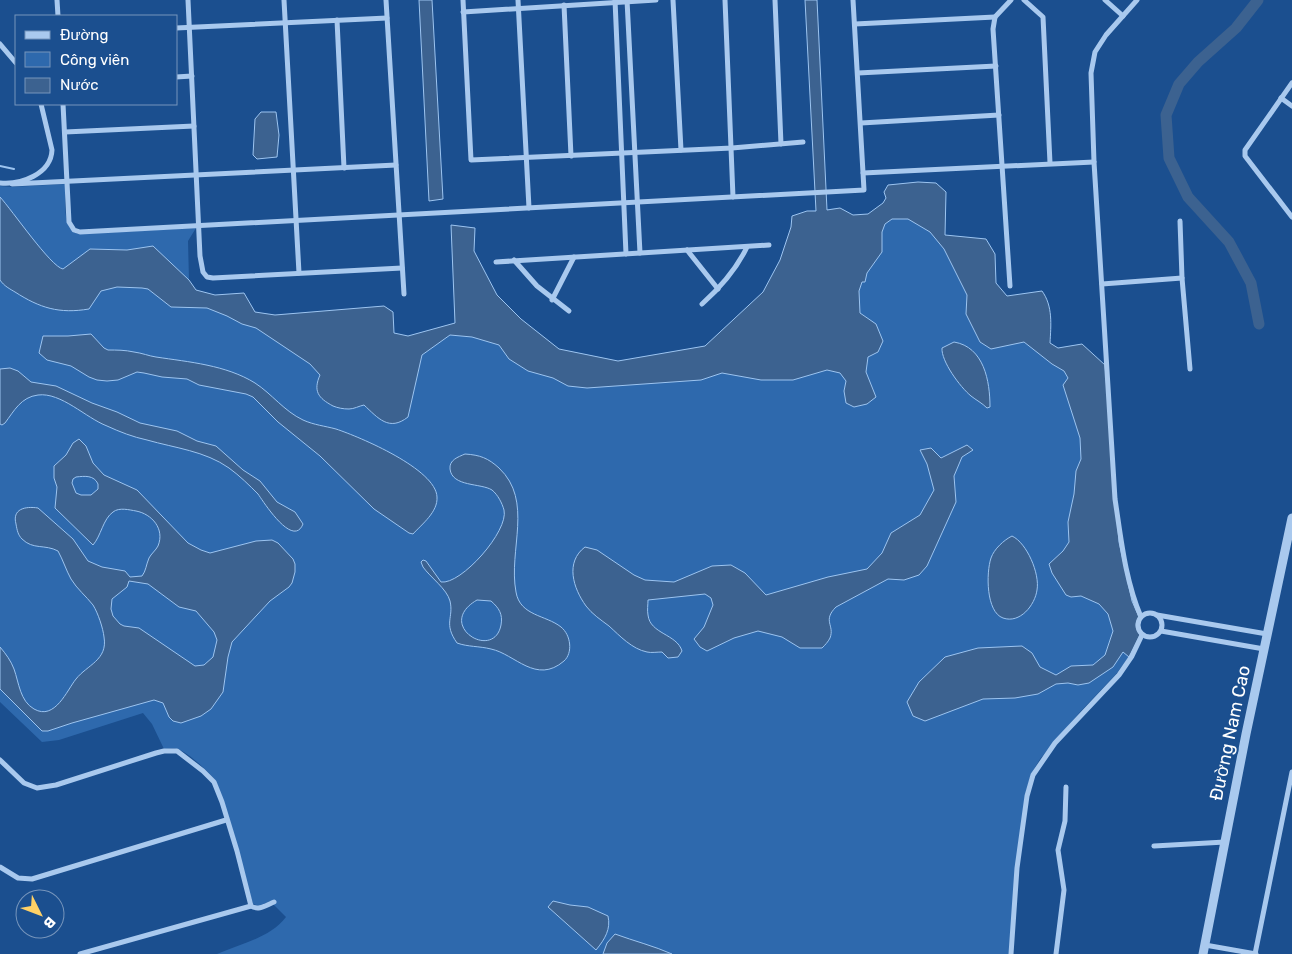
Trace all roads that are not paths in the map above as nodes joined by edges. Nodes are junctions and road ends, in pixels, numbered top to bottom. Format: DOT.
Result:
graph roads {
  1 [pos="58,0"];
  2 [pos="188,0"];
  3 [pos="284,0"];
  4 [pos="386,0"];
  5 [pos="463,0"];
  6 [pos="518,0"];
  7 [pos="656,0"];
  8 [pos="674,0"];
  9 [pos="725,0"];
  10 [pos="775,0"];
  11 [pos="853,0"];
  12 [pos="1011,0"];
  13 [pos="1024,0"];
  14 [pos="1105,0"];
  15 [pos="1137,0"];
  16 [pos="615,1"];
  17 [pos="627,1"];
  18 [pos="564,6"];
  19 [pos="519,8"];
  20 [pos="463,12"];
  21 [pos="58,15"];
  22 [pos="1123,16"];
  23 [pos="387,18"];
  24 [pos="995,18"];
  25 [pos="337,20"];
  26 [pos="285,23"];
  27 [pos="855,24"];
  28 [pos="178,28"];
  29 [pos="190,28"];
  30 [pos="0,44"];
  31 [pos="15,62"];
  32 [pos="996,66"];
  33 [pos="858,73"];
  34 [pos="192,76"];
  35 [pos="178,77"];
  36 [pos="1292,82"];
  37 [pos="1281,98"];
  38 [pos="41,105"];
  39 [pos="63,105"];
  40 [pos="1292,106"];
  41 [pos="999,115"];
  42 [pos="860,123"];
  43 [pos="194,126"];
  44 [pos="65,132"];
  45 [pos="803,142"];
  46 [pos="781,144"];
  47 [pos="732,148"];
  48 [pos="681,150"];
  49 [pos="635,152"];
  50 [pos="623,153"];
  51 [pos="571,156"];
  52 [pos="527,158"];
  53 [pos="1094,162"];
  54 [pos="1050,164"];
  55 [pos="396,166"];
  56 [pos="1002,166"];
  57 [pos="344,168"];
  58 [pos="294,170"];
  59 [pos="863,173"];
  60 [pos="196,175"];
  61 [pos="67,181"];
  62 [pos="0,183"];
  63 [pos="12,184"];
  64 [pos="734,197"];
  65 [pos="638,202"];
  66 [pos="625,203"];
  67 [pos="529,208"];
  68 [pos="399,215"];
  69 [pos="1292,216"];
  70 [pos="296,221"];
  71 [pos="1180,221"];
  72 [pos="198,226"];
  73 [pos="769,245"];
  74 [pos="747,246"];
  75 [pos="687,250"];
  76 [pos="640,253"];
  77 [pos="626,254"];
  78 [pos="574,257"];
  79 [pos="514,260"];
  80 [pos="496,262"];
  81 [pos="402,268"];
  82 [pos="300,273"];
  83 [pos="1182,278"];
  84 [pos="1102,284"];
  85 [pos="1010,286"];
  86 [pos="718,289"];
  87 [pos="404,294"];
  88 [pos="552,300"];
  89 [pos="702,304"];
  90 [pos="569,311"];
  91 [pos="1190,369"];
  92 [pos="1292,518"];
  93 [pos="1157,615"];
  94 [pos="1142,617"];
  95 [pos="1161,631"];
  96 [pos="1267,634"];
  97 [pos="1142,635"];
  98 [pos="1264,649"];
  99 [pos="0,760"];
  100 [pos="1292,772"];
  101 [pos="1066,787"];
  102 [pos="1289,798"];
  103 [pos="226,820"];
  104 [pos="1225,842"];
  105 [pos="1154,846"];
  106 [pos="0,867"];
  107 [pos="274,902"];
  108 [pos="251,906"];
  109 [pos="1204,949"];
  110 [pos="80,954"];
  111 [pos="1011,954"];
  112 [pos="1056,954"];
  113 [pos="1255,954"];
  1 -- 21 [label="street"];
  2 -- 29 [label="street"];
  3 -- 26 [label="street"];
  4 -- 23 [label="street"];
  5 -- 20 [label="street"];
  6 -- 19 [label="street"];
  7 -- 17 [label="street"];
  8 -- 48 [label="street"];
  9 -- 47 [label="street"];
  10 -- 46 [label="street"];
  11 -- 27 [label="street"];
  12 -- 24 [label="street"];
  13 -- 54 [label="street"];
  14 -- 22 [label="street"];
  15 -- 22 [label="street"];
  16 -- 17 [label="street"];
  16 -- 18 [label="street"];
  16 -- 50 [label="street"];
  17 -- 49 [label="street"];
  18 -- 19 [label="street"];
  18 -- 51 [label="street"];
  19 -- 20 [label="street"];
  19 -- 52 [label="street"];
  20 -- 52 [label="street"];
  22 -- 53 [label="street"];
  23 -- 25 [label="street"];
  23 -- 55 [label="street"];
  24 -- 27 [label="street"];
  24 -- 32 [label="street"];
  25 -- 26 [label="street"];
  25 -- 57 [label="street"];
  26 -- 29 [label="street"];
  26 -- 58 [label="street"];
  27 -- 33 [label="street"];
  28 -- 29 [label="street"];
  29 -- 34 [label="street"];
  30 -- 31 [label="street"];
  32 -- 33 [label="street"];
  32 -- 41 [label="street"];
  33 -- 42 [label="street"];
  34 -- 35 [label="street"];
  34 -- 43 [label="street"];
  36 -- 37 [label="street"];
  37 -- 40 [label="street"];
  37 -- 69 [label="street"];
  38 -- 63 [label="street"];
  39 -- 44 [label="street"];
  41 -- 42 [label="street"];
  41 -- 56 [label="street"];
  42 -- 59 [label="street"];
  43 -- 44 [label="street"];
  43 -- 60 [label="street"];
  44 -- 61 [label="street"];
  45 -- 46 [label="street"];
  46 -- 47 [label="street"];
  47 -- 48 [label="street"];
  47 -- 64 [label="street"];
  48 -- 49 [label="street"];
  49 -- 50 [label="street"];
  49 -- 65 [label="street"];
  50 -- 51 [label="street"];
  50 -- 66 [label="street"];
  51 -- 52 [label="street"];
  52 -- 67 [label="street"];
  53 -- 54 [label="street"];
  53 -- 84 [label="street"];
  54 -- 56 [label="street"];
  55 -- 57 [label="street"];
  55 -- 68 [label="street"];
  56 -- 59 [label="street"];
  56 -- 85 [label="street"];
  57 -- 58 [label="street"];
  58 -- 60 [label="street"];
  58 -- 70 [label="street"];
  59 -- 64 [label="street"];
  60 -- 61 [label="street"];
  60 -- 72 [label="street"];
  61 -- 63 [label="street"];
  61 -- 72 [label="street"];
  62 -- 63 [label="street"];
  64 -- 65 [label="street"];
  65 -- 66 [label="street"];
  65 -- 76 [label="street"];
  66 -- 67 [label="street"];
  66 -- 77 [label="street"];
  67 -- 68 [label="street"];
  68 -- 70 [label="street"];
  68 -- 81 [label="street"];
  70 -- 72 [label="street"];
  70 -- 82 [label="street"];
  71 -- 83 [label="street"];
  72 -- 82 [label="street"];
  73 -- 74 [label="street"];
  74 -- 75 [label="street"];
  74 -- 86 [label="street"];
  75 -- 76 [label="street"];
  75 -- 86 [label="street"];
  76 -- 77 [label="street"];
  77 -- 78 [label="street"];
  78 -- 79 [label="street"];
  78 -- 88 [label="street"];
  79 -- 80 [label="street"];
  79 -- 88 [label="street"];
  81 -- 82 [label="street"];
  81 -- 87 [label="street"];
  83 -- 84 [label="street"];
  83 -- 91 [label="street"];
  84 -- 94 [label="street"];
  86 -- 89 [label="street"];
  88 -- 90 [label="street"];
  92 -- 96 [label="street, Đường Nam Cao"];
  93 -- 94 [label="street"];
  93 -- 95 [label="street"];
  93 -- 96 [label="street"];
  94 -- 97 [label="street"];
  95 -- 97 [label="street"];
  95 -- 98 [label="street"];
  96 -- 98 [label="street, Đường Nam Cao"];
  97 -- 111 [label="street"];
  98 -- 104 [label="street, Đường Nam Cao"];
  99 -- 103 [label="street"];
  100 -- 102 [label="street"];
  101 -- 112 [label="street"];
  102 -- 113 [label="street"];
  103 -- 106 [label="street"];
  103 -- 108 [label="street"];
  104 -- 105 [label="street"];
  104 -- 109 [label="street, Đường Nam Cao"];
  107 -- 108 [label="street"];
  108 -- 110 [label="street"];
  109 -- 113 [label="street"];
}
